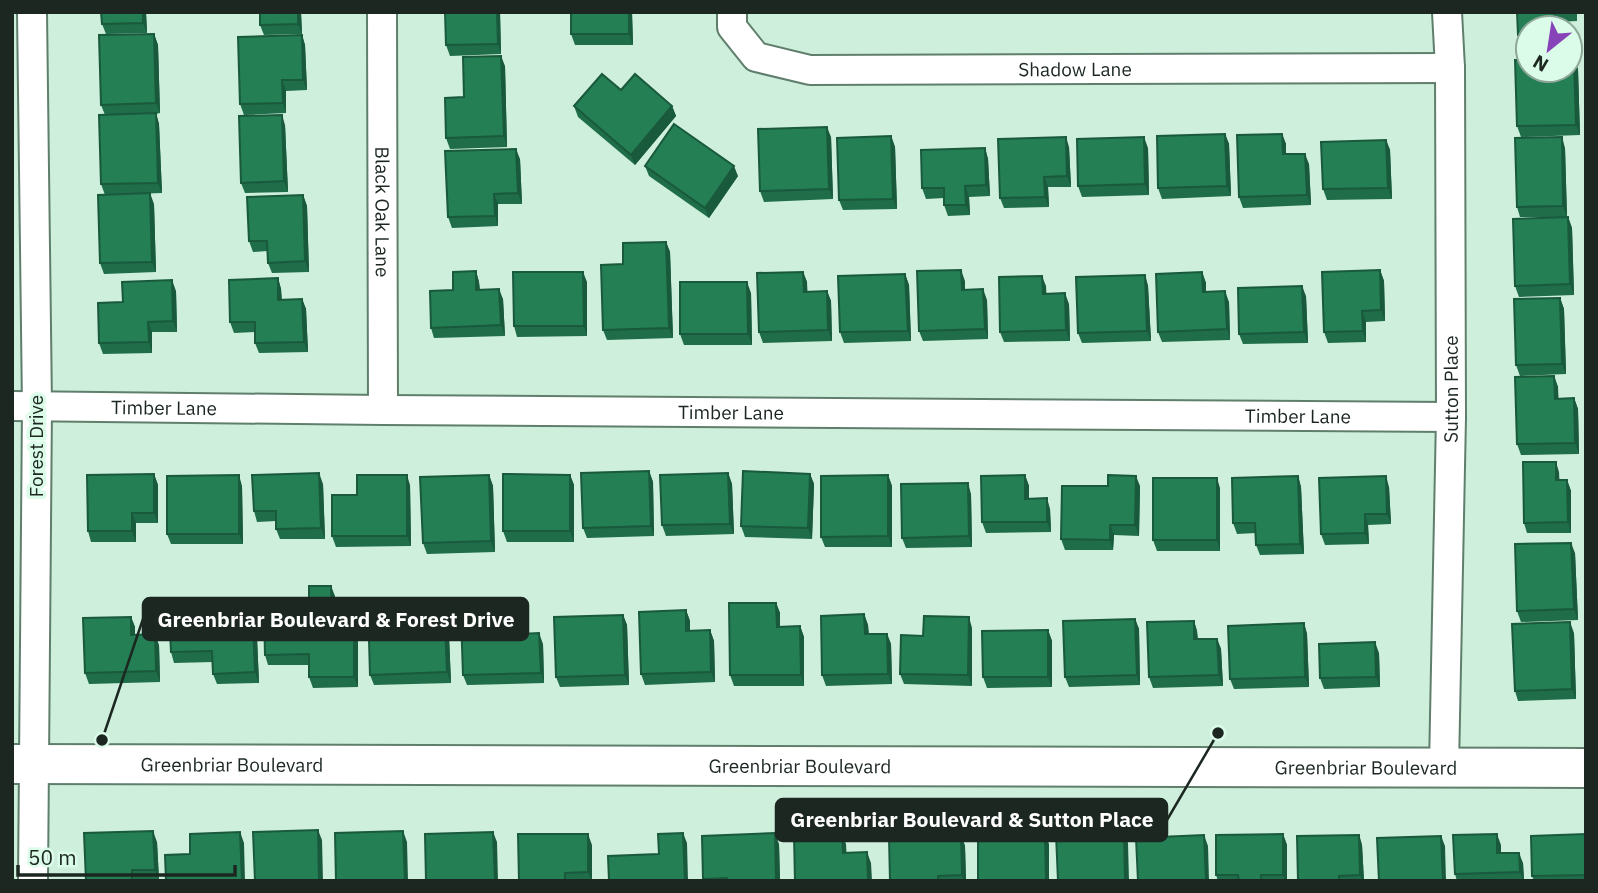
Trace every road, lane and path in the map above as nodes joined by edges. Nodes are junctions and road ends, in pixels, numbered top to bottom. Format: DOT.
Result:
graph roads {
  1 [pos="32,12"];
  2 [pos="382,12"];
  3 [pos="732,12"];
  4 [pos="1447,12"];
  5 [pos="1451,68"];
  6 [pos="24,406"];
  7 [pos="383,410"];
  8 [pos="1451,417"];
  9 [pos="23,764"];
  10 [pos="1444,767"];
  11 [pos="1586,768"];
  12 [pos="33,881"];
  1 -- 6 [label="street, Forest Drive"];
  2 -- 7 [label="street, Black Oak Lane"];
  3 -- 5 [label="street, Shadow Lane"];
  4 -- 5 [label="street, Sutton Place"];
  5 -- 8 [label="street, Sutton Place"];
  6 -- 7 [label="street, Timber Lane"];
  6 -- 9 [label="street, Forest Drive"];
  7 -- 8 [label="street, Timber Lane"];
  8 -- 10 [label="street, Sutton Place"];
  9 -- 10 [label="street, Greenbriar Boulevard"];
  9 -- 12 [label="street, Forest Drive"];
  10 -- 11 [label="street, Greenbriar Boulevard"];
}
